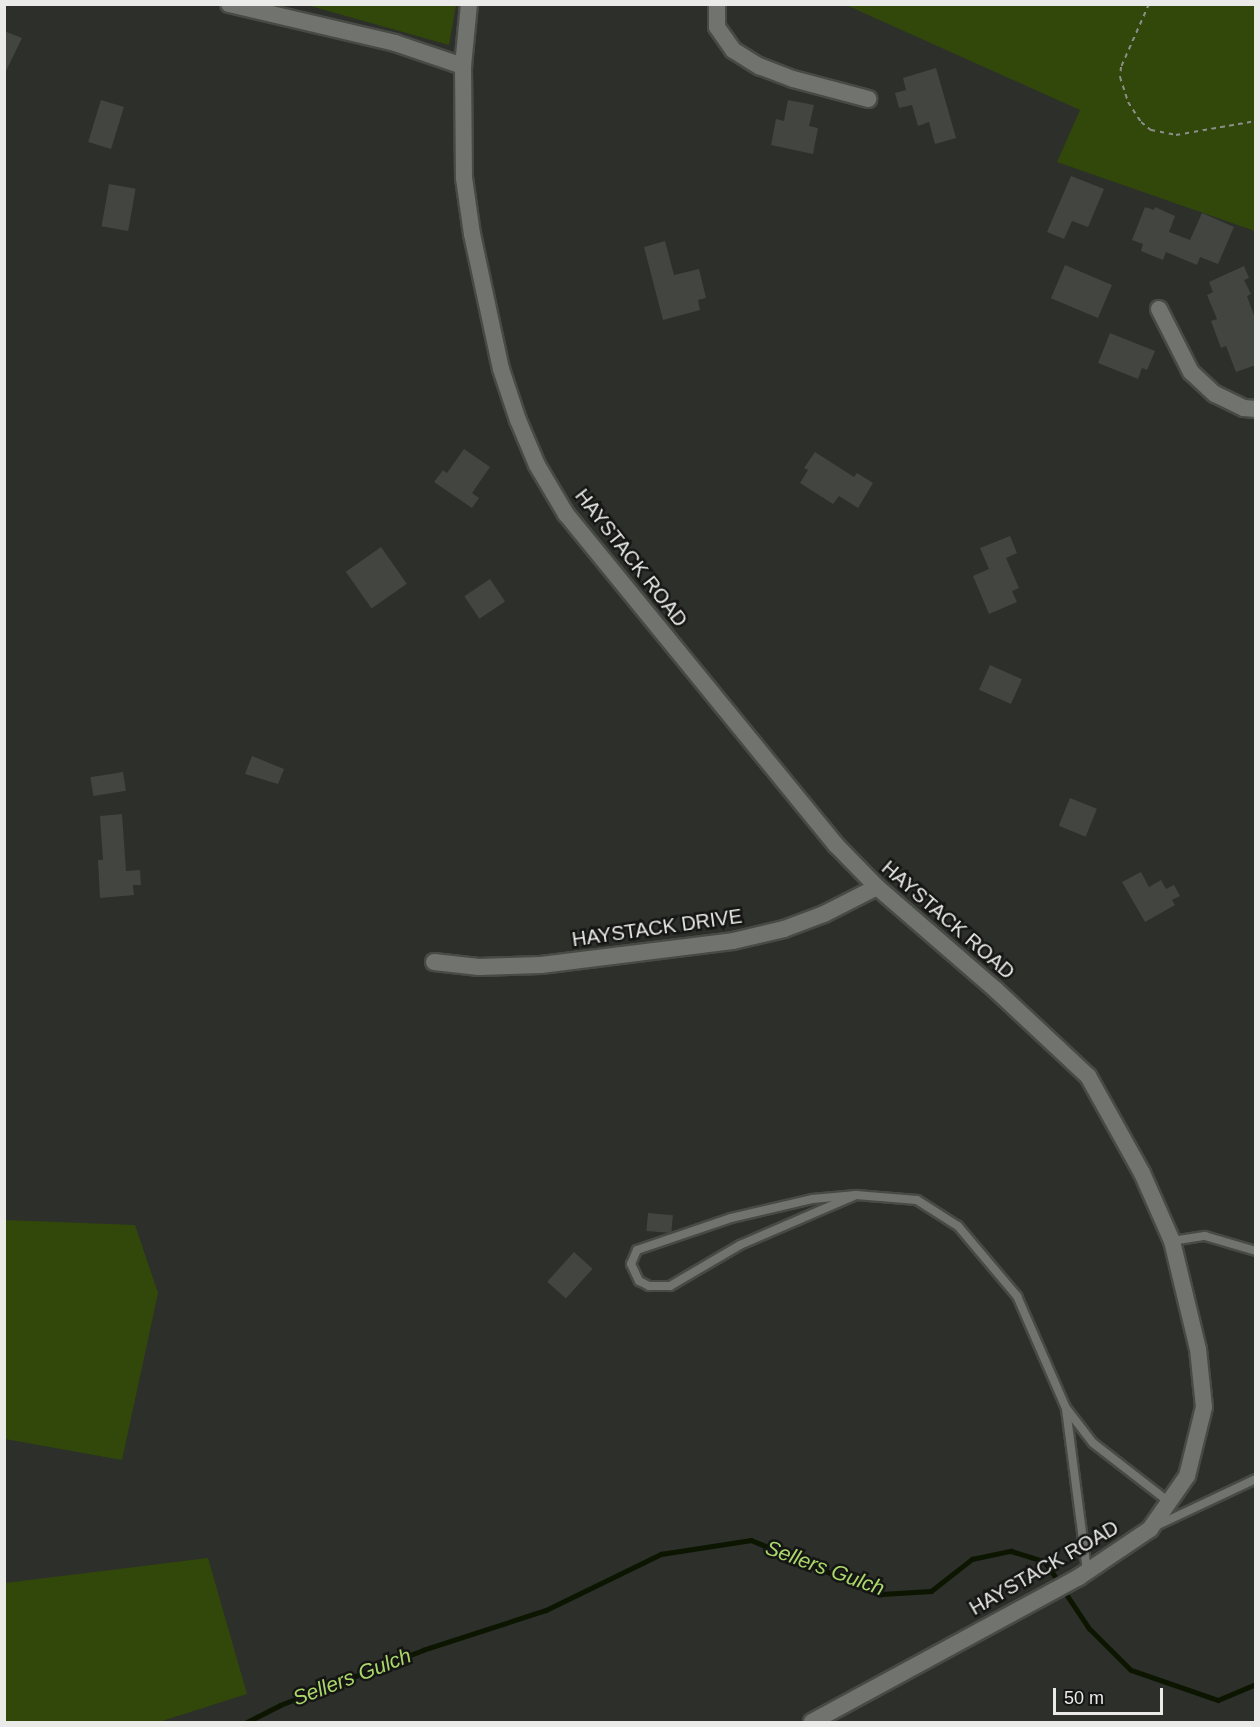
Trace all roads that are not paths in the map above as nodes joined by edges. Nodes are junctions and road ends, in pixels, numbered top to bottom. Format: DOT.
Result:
graph roads {
  1 [pos="229,4"];
  2 [pos="469,4"];
  3 [pos="717,4"];
  4 [pos="463,66"];
  5 [pos="867,99"];
  6 [pos="1160,309"];
  7 [pos="1256,409"];
  8 [pos="877,887"];
  9 [pos="434,962"];
  10 [pos="856,1195"];
  11 [pos="1173,1241"];
  12 [pos="1256,1251"];
  13 [pos="1066,1408"];
  14 [pos="1256,1479"];
  15 [pos="1169,1503"];
  16 [pos="1150,1529"];
  17 [pos="1083,1574"];
  18 [pos="813,1722"];
  1 -- 4 [label="street"];
  2 -- 4 [label="street, HAYSTACK ROAD"];
  3 -- 5 [label="street"];
  4 -- 8 [label="street, HAYSTACK ROAD"];
  6 -- 7 [label="street"];
  8 -- 9 [label="street, HAYSTACK DRIVE"];
  8 -- 11 [label="street, HAYSTACK ROAD"];
  10 -- 10 [label="lane"];
  10 -- 13 [label="lane"];
  11 -- 12 [label="lane"];
  11 -- 15 [label="street, HAYSTACK ROAD"];
  13 -- 15 [label="lane"];
  13 -- 17 [label="lane"];
  14 -- 16 [label="lane"];
  15 -- 16 [label="street, HAYSTACK ROAD"];
  16 -- 17 [label="street, HAYSTACK ROAD"];
  17 -- 18 [label="street, HAYSTACK ROAD"];
}
